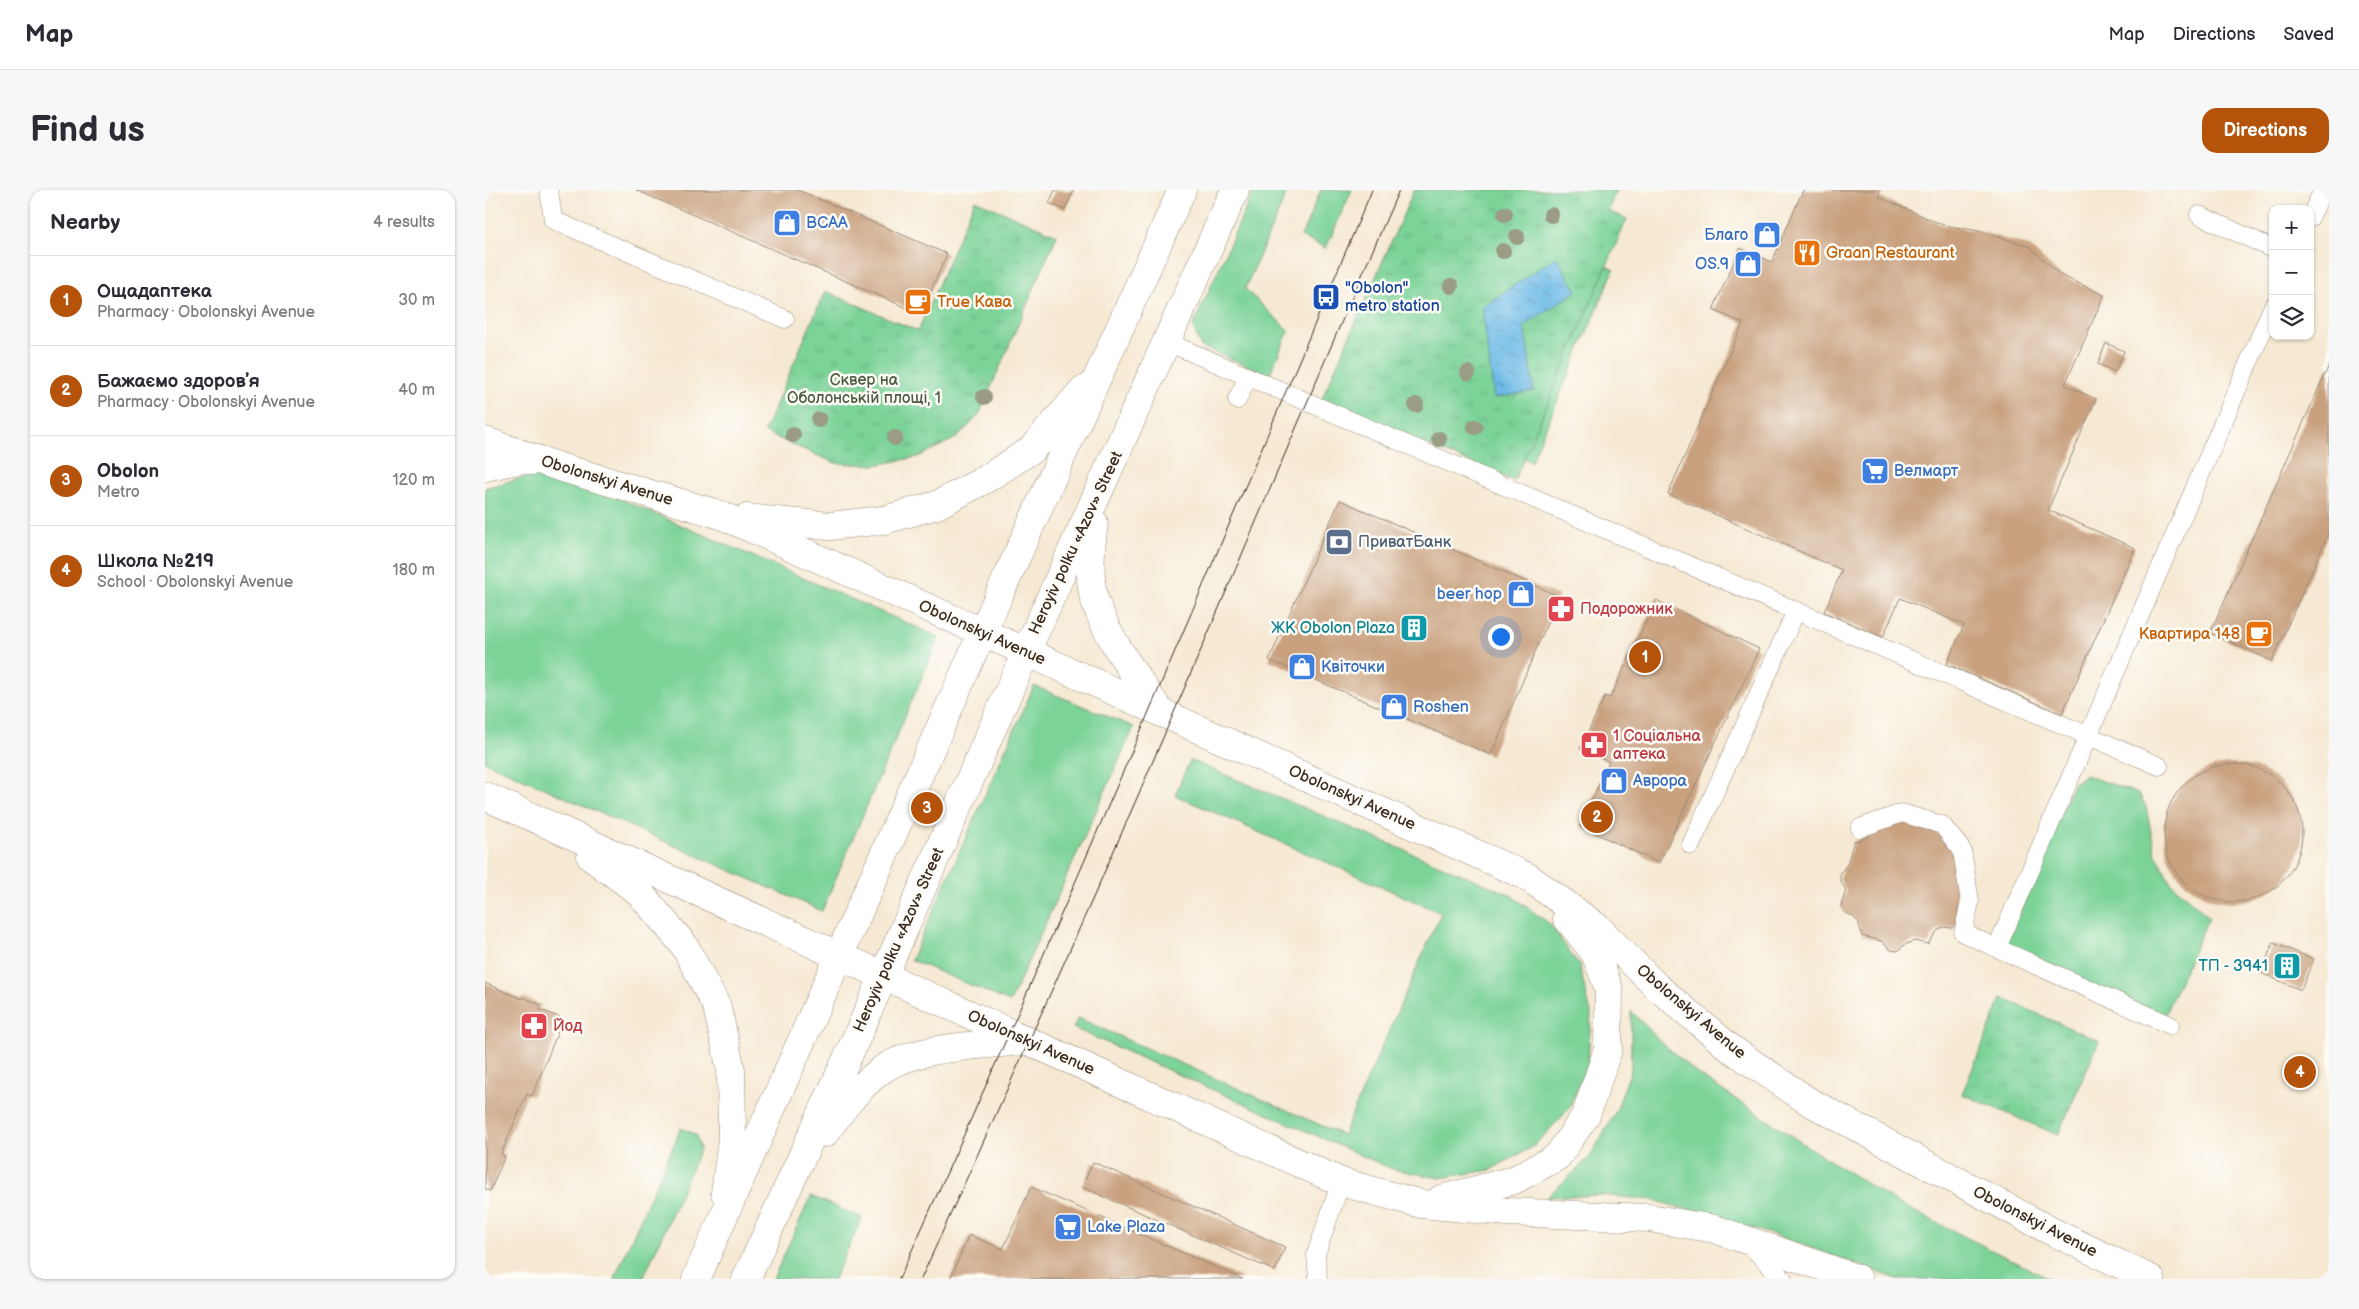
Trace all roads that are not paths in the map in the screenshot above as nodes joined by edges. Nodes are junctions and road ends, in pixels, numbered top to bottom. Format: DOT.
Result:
graph roads {
  1 [pos="549,190"];
  2 [pos="1181,190"];
  3 [pos="1235,190"];
  4 [pos="2323,190"];
  5 [pos="2314,209"];
  6 [pos="2199,215"];
  7 [pos="2269,247"];
  8 [pos="2269,315"];
  9 [pos="785,319"];
  10 [pos="1167,342"];
  11 [pos="1102,368"];
  12 [pos="1248,377"];
  13 [pos="1237,400"];
  14 [pos="485,441"];
  15 [pos="556,466"];
  16 [pos="485,467"];
  17 [pos="1098,497"];
  18 [pos="721,515"];
  19 [pos="1796,611"];
  20 [pos="982,632"];
  21 [pos="1026,652"];
  22 [pos="1161,713"];
  23 [pos="2088,736"];
  24 [pos="2159,766"];
  25 [pos="485,796"];
  26 [pos="546,824"];
  27 [pos="1860,828"];
  28 [pos="1691,846"];
  29 [pos="1528,878"];
  30 [pos="1997,948"];
  31 [pos="839,956"];
  32 [pos="883,976"];
  33 [pos="2170,1025"];
  34 [pos="1026,1041"];
  35 [pos="1341,1182"];
  36 [pos="787,1185"];
  37 [pos="1421,1204"];
  38 [pos="719,1228"];
  39 [pos="1743,1238"];
  40 [pos="697,1279"];
  41 [pos="745,1279"];
  42 [pos="1318,1279"];
  43 [pos="1783,1279"];
  44 [pos="1858,1279"];
  45 [pos="2151,1279"];
  1 -- 9 [label="lane"];
  2 -- 11 [label="main road"];
  3 -- 10 [label="main road, Heroyiv polku «Azov» Street"];
  4 -- 5 [label="lane"];
  6 -- 7 [label="lane"];
  8 -- 23 [label="lane"];
  10 -- 12 [label="lane"];
  10 -- 17 [label="main road, Heroyiv polku «Azov» Street"];
  11 -- 18 [label="main road"];
  11 -- 20 [label="main road"];
  12 -- 13 [label="lane"];
  12 -- 19 [label="lane"];
  14 -- 15 [label="main road, Obolonskyi Avenue"];
  15 -- 16 [label="main road"];
  15 -- 18 [label="main road, Obolonskyi Avenue"];
  17 -- 21 [label="main road, Heroyiv polku «Azov» Street"];
  17 -- 22 [label="main road"];
  18 -- 20 [label="main road, Obolonskyi Avenue"];
  19 -- 23 [label="lane"];
  19 -- 28 [label="lane"];
  20 -- 21 [label="main road, Obolonskyi Avenue"];
  20 -- 31 [label="main road"];
  21 -- 22 [label="main road, Obolonskyi Avenue"];
  21 -- 32 [label="main road, Heroyiv polku «Azov» Street"];
  22 -- 29 [label="main road, Obolonskyi Avenue"];
  23 -- 24 [label="lane"];
  23 -- 30 [label="lane"];
  25 -- 26 [label="main road, Obolonskyi Avenue"];
  26 -- 31 [label="main road, Obolonskyi Avenue"];
  26 -- 38 [label="main road"];
  27 -- 30 [label="lane"];
  29 -- 37 [label="main road"];
  29 -- 45 [label="main road, Obolonskyi Avenue"];
  30 -- 33 [label="lane"];
  31 -- 32 [label="main road, Obolonskyi Avenue"];
  31 -- 38 [label="main road"];
  32 -- 34 [label="main road, Obolonskyi Avenue"];
  32 -- 36 [label="main road, Heroyiv polku «Azov» Street"];
  34 -- 35 [label="main road, Obolonskyi Avenue"];
  34 -- 36 [label="main road"];
  35 -- 37 [label="main road, Obolonskyi Avenue"];
  35 -- 42 [label="lane"];
  36 -- 41 [label="main road, Heroyiv polku «Azov» Street"];
  37 -- 39 [label="main road, Obolonskyi Avenue"];
  38 -- 40 [label="main road"];
  39 -- 43 [label="lane"];
  39 -- 44 [label="main road, Obolonskyi Avenue"];
}
